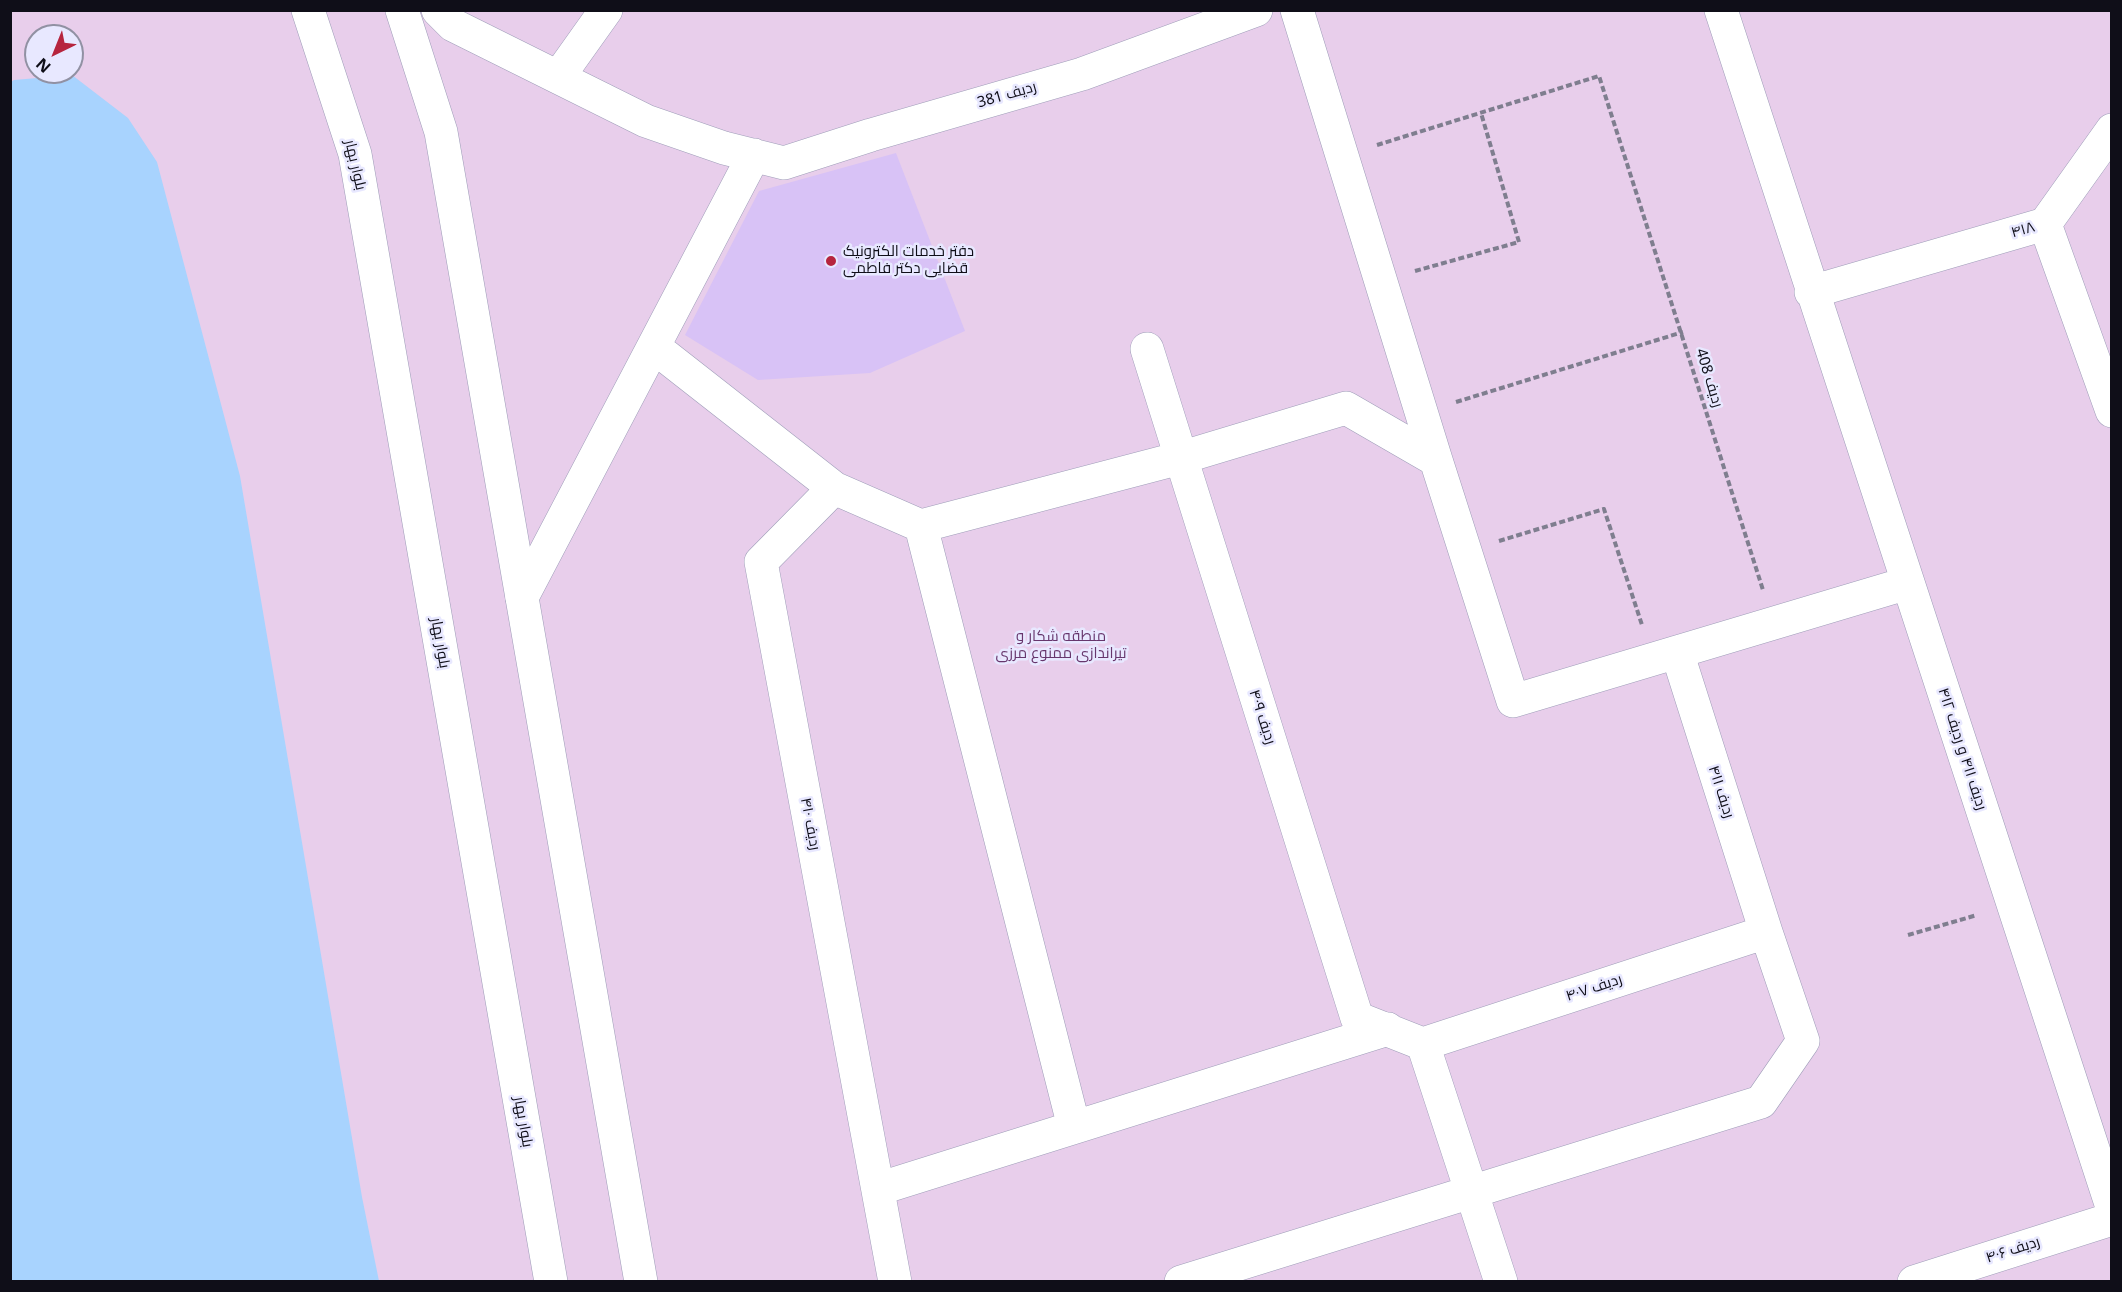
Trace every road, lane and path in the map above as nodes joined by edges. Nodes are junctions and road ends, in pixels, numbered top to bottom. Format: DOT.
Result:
graph roads {
  1 [pos="308,10"];
  2 [pos="402,10"];
  3 [pos="438,10"];
  4 [pos="606,10"];
  5 [pos="1256,10"];
  6 [pos="1297,10"];
  7 [pos="1721,10"];
  8 [pos="559,76"];
  9 [pos="1481,113"];
  10 [pos="2112,130"];
  11 [pos="754,155"];
  12 [pos="1342,156"];
  13 [pos="2045,224"];
  14 [pos="1381,281"];
  15 [pos="1811,292"];
  16 [pos="1683,332"];
  17 [pos="654,347"];
  18 [pos="1147,349"];
  19 [pos="2112,411"];
  20 [pos="1421,413"];
  21 [pos="1180,458"];
  22 [pos="1436,460"];
  23 [pos="834,488"];
  24 [pos="921,526"];
  25 [pos="1467,550"];
  26 [pos="1908,583"];
  27 [pos="522,597"];
  28 [pos="1773,624"];
  29 [pos="1666,656"];
  30 [pos="2013,905"];
  31 [pos="1766,932"];
  32 [pos="1908,935"];
  33 [pos="1388,1029"];
  34 [pos="1423,1044"];
  35 [pos="1074,1127"];
  36 [pos="878,1189"];
  37 [pos="1471,1191"];
  38 [pos="2112,1207"];
  39 [pos="2112,1219"];
  40 [pos="551,1281"];
  41 [pos="641,1281"];
  42 [pos="895,1281"];
  43 [pos="1181,1281"];
  44 [pos="1501,1281"];
  45 [pos="1914,1281"];
  1 -- 40 [label="street, بلوار بهار"];
  2 -- 27 [label="street"];
  3 -- 8 [label="street, ردیف 381"];
  4 -- 8 [label="street"];
  5 -- 11 [label="street, ردیف 381"];
  6 -- 12 [label="street"];
  7 -- 15 [label="street, ردیف ۴۱۱ و ردیف ۴۱۲"];
  8 -- 11 [label="street, ردیف 381"];
  9 -- 12 [label="path"];
  9 -- 14 [label="path"];
  9 -- 16 [label="path"];
  10 -- 13 [label="street"];
  11 -- 17 [label="street"];
  12 -- 14 [label="street"];
  13 -- 15 [label="street, ۴۱۸"];
  13 -- 19 [label="street, ۴۱۸"];
  14 -- 20 [label="street"];
  15 -- 26 [label="street, ردیف ۴۱۱ و ردیف ۴۱۲"];
  16 -- 20 [label="path, ردیف 408"];
  16 -- 28 [label="path, ردیف 408"];
  17 -- 23 [label="street"];
  17 -- 27 [label="street"];
  18 -- 21 [label="street, ردیف ۴۰۹"];
  20 -- 22 [label="street"];
  21 -- 22 [label="street"];
  21 -- 24 [label="street"];
  21 -- 33 [label="street, ردیف ۴۰۹"];
  22 -- 25 [label="street"];
  23 -- 24 [label="street"];
  23 -- 36 [label="street, ردیف ۴۱۰"];
  24 -- 35 [label="street"];
  25 -- 29 [label="path"];
  25 -- 29 [label="street"];
  26 -- 28 [label="street"];
  26 -- 30 [label="street, ردیف ۴۱۱ و ردیف ۴۱۲"];
  27 -- 41 [label="street"];
  28 -- 29 [label="street"];
  29 -- 31 [label="street, ردیف ۴۱۱"];
  30 -- 32 [label="path"];
  30 -- 38 [label="street, ردیف ۴۱۱ و ردیف ۴۱۲"];
  31 -- 34 [label="street, ردیف ۴۰۷"];
  31 -- 37 [label="street, ردیف ۴۱۱"];
  33 -- 34 [label="street, ردیف ۴۰۹"];
  33 -- 35 [label="street"];
  34 -- 37 [label="street"];
  35 -- 36 [label="street"];
  36 -- 42 [label="street"];
  37 -- 43 [label="street"];
  37 -- 44 [label="street"];
  39 -- 45 [label="street, ردیف ۴۰۶"];
}
